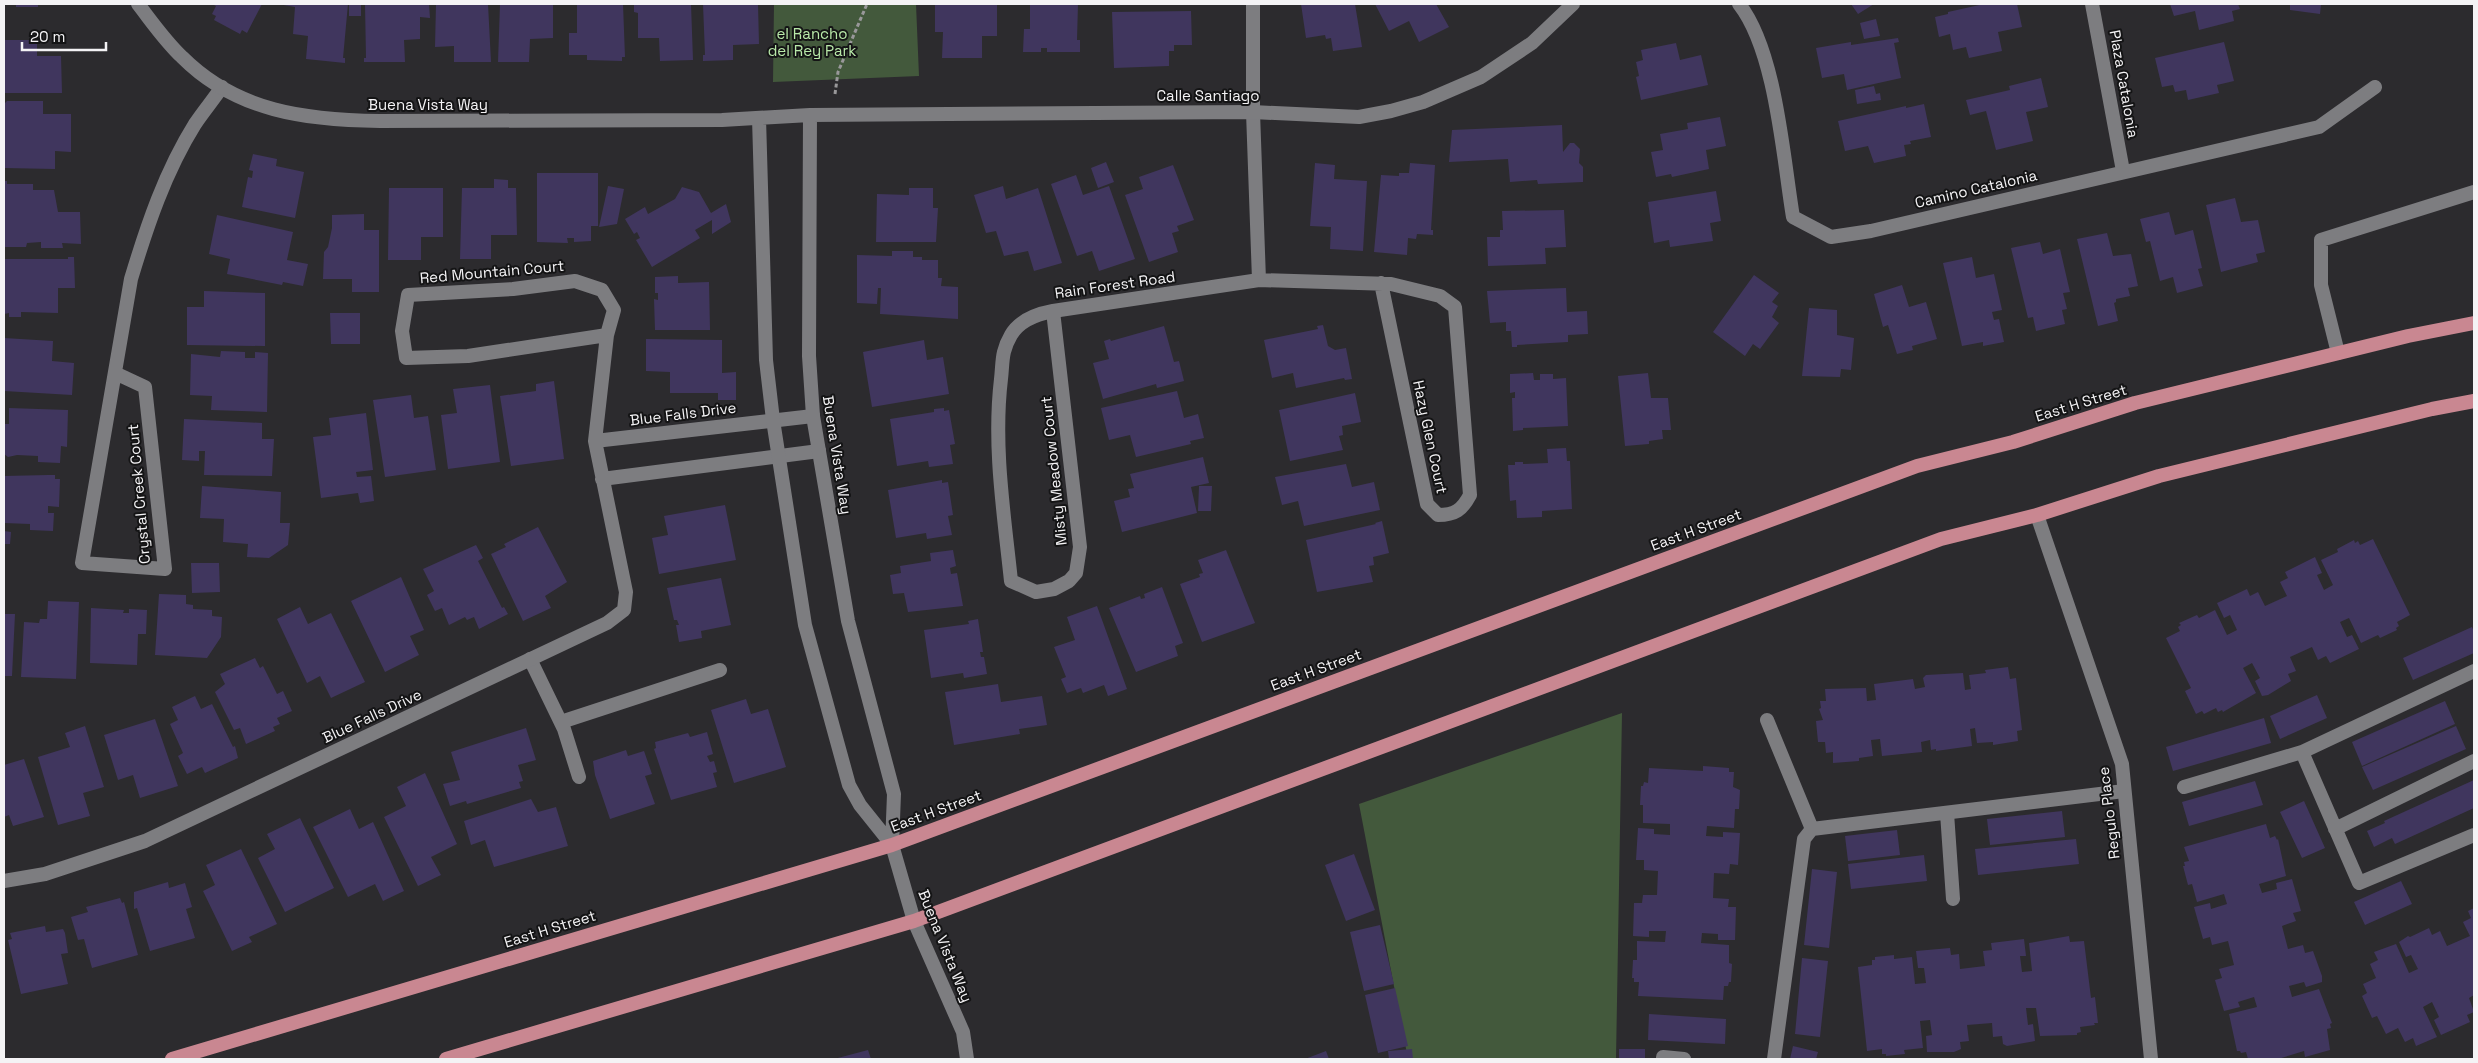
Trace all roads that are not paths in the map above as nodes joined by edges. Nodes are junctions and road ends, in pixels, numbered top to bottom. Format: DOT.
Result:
graph roads {
  1 [pos="138,4"];
  2 [pos="1253,4"];
  3 [pos="1574,4"];
  4 [pos="1739,4"];
  5 [pos="2092,4"];
  6 [pos="222,87"];
  7 [pos="2374,87"];
  8 [pos="1253,112"];
  9 [pos="810,115"];
  10 [pos="759,118"];
  11 [pos="2123,171"];
  12 [pos="2474,192"];
  13 [pos="1259,280"];
  14 [pos="1381,283"];
  15 [pos="1455,308"];
  16 [pos="1052,310"];
  17 [pos="2474,324"];
  18 [pos="607,335"];
  19 [pos="2338,353"];
  20 [pos="1001,361"];
  21 [pos="115,372"];
  22 [pos="2474,401"];
  23 [pos="813,416"];
  24 [pos="773,420"];
  25 [pos="596,440"];
  26 [pos="819,451"];
  27 [pos="778,457"];
  28 [pos="602,479"];
  29 [pos="2037,515"];
  30 [pos="530,659"];
  31 [pos="720,670"];
  32 [pos="2474,671"];
  33 [pos="1767,720"];
  34 [pos="561,722"];
  35 [pos="2302,752"];
  36 [pos="2474,762"];
  37 [pos="579,777"];
  38 [pos="2184,787"];
  39 [pos="2124,791"];
  40 [pos="1947,813"];
  41 [pos="2336,829"];
  42 [pos="1812,830"];
  43 [pos="2474,835"];
  44 [pos="892,844"];
  45 [pos="4,881"];
  46 [pos="1953,898"];
  47 [pos="914,921"];
  48 [pos="172,1059"];
  49 [pos="446,1059"];
  50 [pos="968,1059"];
  51 [pos="1663,1059"];
  52 [pos="1684,1059"];
  53 [pos="1774,1059"];
  54 [pos="2151,1059"];
  1 -- 6 [label="street, Buena Vista Way"];
  2 -- 8 [label="street"];
  3 -- 8 [label="street, Calle Santiago"];
  4 -- 11 [label="street, Camino Catalonia"];
  5 -- 11 [label="street, Plaza Catalonia"];
  6 -- 10 [label="street, Buena Vista Way"];
  6 -- 21 [label="street, Crystal Creek Court"];
  7 -- 11 [label="street, Camino Catalonia"];
  8 -- 9 [label="street, Calle Santiago"];
  8 -- 13 [label="street"];
  9 -- 10 [label="street, Buena Vista Way"];
  9 -- 23 [label="street, Buena Vista Way"];
  10 -- 24 [label="street, Buena Vista Way"];
  12 -- 19 [label="street"];
  13 -- 14 [label="street, Rain Forest Road"];
  13 -- 16 [label="street, Rain Forest Road"];
  14 -- 15 [label="street, Rain Forest Road"];
  14 -- 15 [label="street, Hazy Glen Court"];
  16 -- 20 [label="street, Rain Forest Road"];
  16 -- 20 [label="street, Misty Meadow Court"];
  17 -- 19 [label="main road, East H Street"];
  18 -- 18 [label="street, Red Mountain Court"];
  18 -- 25 [label="street, Red Mountain Court"];
  19 -- 44 [label="main road, East H Street"];
  21 -- 21 [label="street, Crystal Creek Court"];
  22 -- 29 [label="main road"];
  23 -- 24 [label="street, Blue Falls Drive"];
  23 -- 26 [label="street, Buena Vista Way"];
  24 -- 25 [label="street, Blue Falls Drive"];
  24 -- 27 [label="street, Buena Vista Way"];
  25 -- 28 [label="street, Blue Falls Drive"];
  26 -- 27 [label="street"];
  26 -- 44 [label="street, Buena Vista Way"];
  27 -- 28 [label="street"];
  27 -- 44 [label="street, Buena Vista Way"];
  28 -- 30 [label="street, Blue Falls Drive"];
  29 -- 39 [label="street, Regulo Place"];
  29 -- 47 [label="main road"];
  30 -- 34 [label="street"];
  30 -- 45 [label="street, Blue Falls Drive"];
  31 -- 34 [label="street"];
  32 -- 35 [label="street"];
  33 -- 42 [label="street"];
  34 -- 37 [label="street"];
  35 -- 38 [label="street"];
  35 -- 41 [label="street"];
  36 -- 41 [label="street"];
  39 -- 40 [label="street"];
  39 -- 54 [label="street, Regulo Place"];
  40 -- 42 [label="street"];
  40 -- 46 [label="street"];
  41 -- 43 [label="street"];
  42 -- 53 [label="street"];
  44 -- 47 [label="street, Buena Vista Way"];
  44 -- 48 [label="main road, East H Street"];
  47 -- 49 [label="main road"];
  47 -- 50 [label="street, Buena Vista Way"];
  51 -- 52 [label="street"];
}
